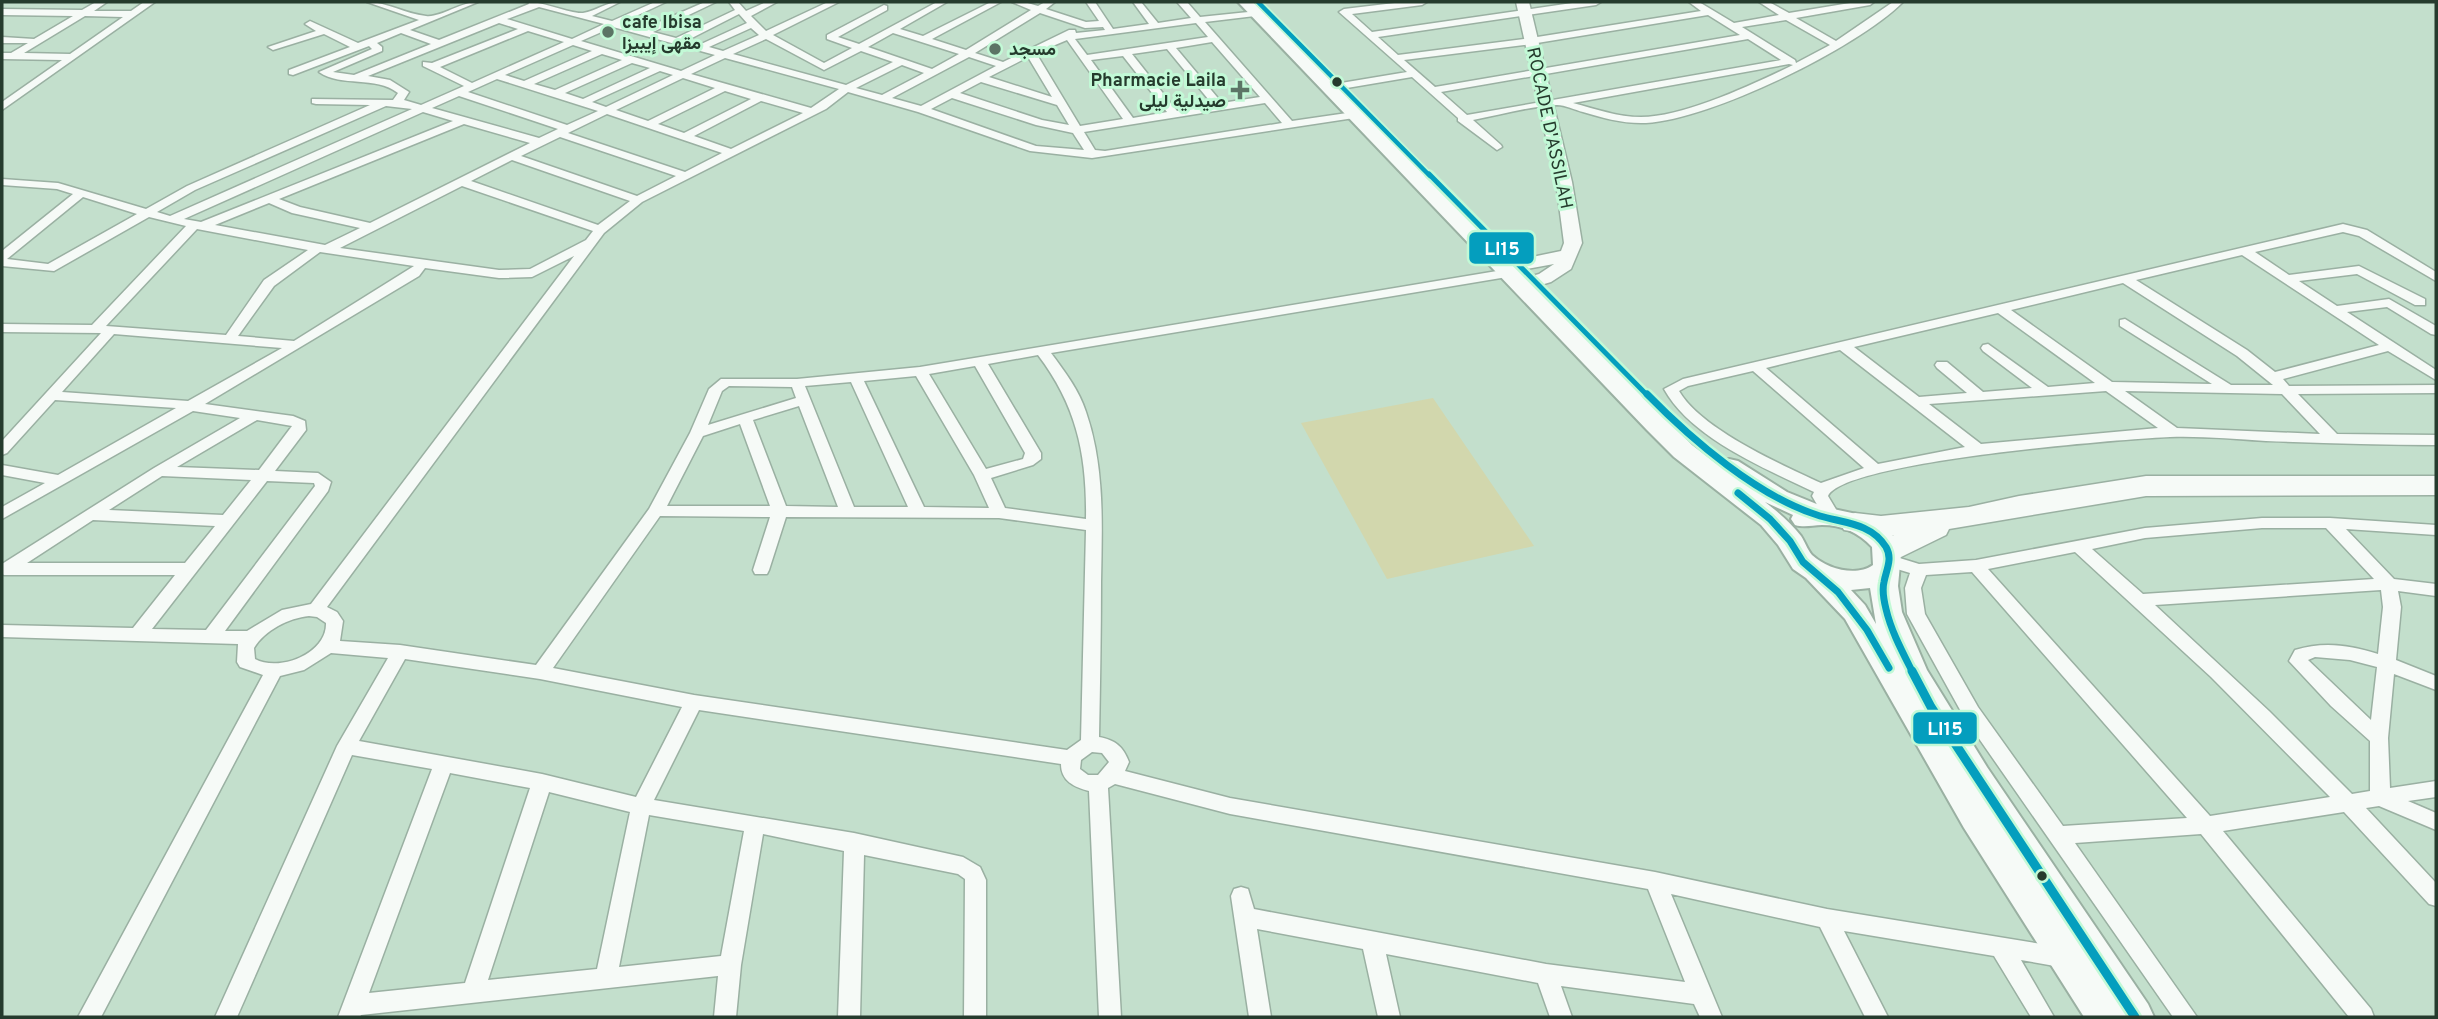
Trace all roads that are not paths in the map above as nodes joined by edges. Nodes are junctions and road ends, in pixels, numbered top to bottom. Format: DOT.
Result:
graph roads {
  1 [pos="66,2"];
  2 [pos="102,2"];
  3 [pos="150,2"];
  4 [pos="370,2"];
  5 [pos="440,2"];
  6 [pos="474,2"];
  7 [pos="573,2"];
  8 [pos="616,2"];
  9 [pos="662,2"];
  10 [pos="712,2"];
  11 [pos="773,2"];
  12 [pos="835,2"];
  13 [pos="865,2"];
  14 [pos="943,2"];
  15 [pos="998,2"];
  16 [pos="1016,2"];
  17 [pos="1051,2"];
  18 [pos="1091,2"];
  19 [pos="1137,2"];
  20 [pos="1182,2"];
  21 [pos="1422,2"];
  22 [pos="1596,2"];
  23 [pos="1693,2"];
  24 [pos="1763,2"];
  25 [pos="1870,2"];
  26 [pos="535,3"];
  27 [pos="1893,3"];
  28 [pos="1252,5"];
  29 [pos="886,6"];
  30 [pos="460,7"];
  31 [pos="1523,7"];
  32 [pos="1341,8"];
  33 [pos="556,9"];
  34 [pos="1038,9"];
  35 [pos="2,12"];
  36 [pos="1709,12"];
  37 [pos="46,13"];
  38 [pos="742,13"];
  39 [pos="906,13"];
  40 [pos="83,14"];
  41 [pos="133,14"];
  42 [pos="583,16"];
  43 [pos="917,16"];
  44 [pos="1788,17"];
  45 [pos="429,20"];
  46 [pos="500,20"];
  47 [pos="1199,20"];
  48 [pos="310,24"];
  49 [pos="612,25"];
  50 [pos="1085,25"];
  51 [pos="1734,26"];
  52 [pos="1156,27"];
  53 [pos="528,28"];
  54 [pos="1109,29"];
  55 [pos="401,30"];
  56 [pos="892,30"];
  57 [pos="325,32"];
  58 [pos="643,33"];
  59 [pos="767,35"];
  60 [pos="1370,35"];
  61 [pos="1750,36"];
  62 [pos="1066,38"];
  63 [pos="2,40"];
  64 [pos="30,40"];
  65 [pos="923,40"];
  66 [pos="1215,40"];
  67 [pos="1531,41"];
  68 [pos="368,42"];
  69 [pos="571,42"];
  70 [pos="676,42"];
  71 [pos="441,44"];
  72 [pos="356,46"];
  73 [pos="1170,46"];
  74 [pos="1838,46"];
  75 [pos="273,47"];
  76 [pos="700,48"];
  77 [pos="858,48"];
  78 [pos="600,51"];
  79 [pos="1031,52"];
  80 [pos="1125,52"];
  81 [pos="967,54"];
  82 [pos="723,55"];
  83 [pos="14,56"];
  84 [pos="72,57"];
  85 [pos="411,57"];
  86 [pos="2,58"];
  87 [pos="1086,58"];
  88 [pos="1397,58"];
  89 [pos="630,60"];
  90 [pos="1790,61"];
  91 [pos="900,62"];
  92 [pos="1004,65"];
  93 [pos="1801,66"];
  94 [pos="432,67"];
  95 [pos="658,68"];
  96 [pos="1538,71"];
  97 [pos="293,72"];
  98 [pos="932,72"];
  99 [pos="1415,74"];
  100 [pos="681,75"];
  101 [pos="497,76"];
  102 [pos="980,78"];
  103 [pos="352,79"];
  104 [pos="525,84"];
  105 [pos="1341,86"];
  106 [pos="473,87"];
  107 [pos="724,87"];
  108 [pos="846,89"];
  109 [pos="1433,90"];
  110 [pos="460,93"];
  111 [pos="556,93"];
  112 [pos="952,94"];
  113 [pos="760,98"];
  114 [pos="881,99"];
  115 [pos="1269,99"];
  116 [pos="316,101"];
  117 [pos="392,102"];
  118 [pos="584,102"];
  119 [pos="1551,102"];
  120 [pos="1060,103"];
  121 [pos="2,107"];
  122 [pos="1220,107"];
  123 [pos="428,108"];
  124 [pos="922,110"];
  125 [pos="607,111"];
  126 [pos="812,112"];
  127 [pos="1173,113"];
  128 [pos="1354,115"];
  129 [pos="466,119"];
  130 [pos="1462,119"];
  131 [pos="1130,121"];
  132 [pos="1289,124"];
  133 [pos="648,125"];
  134 [pos="1076,130"];
  135 [pos="563,131"];
  136 [pos="685,137"];
  137 [pos="540,142"];
  138 [pos="1497,147"];
  139 [pos="730,152"];
  140 [pos="1092,155"];
  141 [pos="512,156"];
  142 [pos="684,175"];
  143 [pos="460,181"];
  144 [pos="2,182"];
  145 [pos="83,191"];
  146 [pos="269,199"];
  147 [pos="638,200"];
  148 [pos="146,212"];
  149 [pos="171,220"];
  150 [pos="197,226"];
  151 [pos="370,227"];
  152 [pos="600,230"];
  153 [pos="591,243"];
  154 [pos="322,249"];
  155 [pos="2244,251"];
  156 [pos="2,260"];
  157 [pos="422,264"];
  158 [pos="1518,274"];
  159 [pos="2436,277"];
  160 [pos="2125,279"];
  161 [pos="2287,279"];
  162 [pos="2436,301"];
  163 [pos="2420,302"];
  164 [pos="2389,303"];
  165 [pos="2003,310"];
  166 [pos="2335,310"];
  167 [pos="2125,323"];
  168 [pos="2,328"];
  169 [pos="96,329"];
  170 [pos="111,330"];
  171 [pos="2436,331"];
  172 [pos="229,340"];
  173 [pos="297,345"];
  174 [pos="2390,345"];
  175 [pos="1845,346"];
  176 [pos="1987,348"];
  177 [pos="1041,351"];
  178 [pos="980,362"];
  179 [pos="1942,365"];
  180 [pos="1757,367"];
  181 [pos="920,371"];
  182 [pos="2436,376"];
  183 [pos="2273,377"];
  184 [pos="856,378"];
  185 [pos="797,383"];
  186 [pos="2110,386"];
  187 [pos="2227,388"];
  188 [pos="2043,389"];
  189 [pos="2436,389"];
  190 [pos="2286,390"];
  191 [pos="1978,395"];
  192 [pos="52,396"];
  193 [pos="803,400"];
  194 [pos="1918,401"];
  195 [pos="190,405"];
  196 [pos="255,415"];
  197 [pos="745,418"];
  198 [pos="2174,432"];
  199 [pos="696,433"];
  200 [pos="2333,439"];
  201 [pos="2436,440"];
  202 [pos="1978,449"];
  203 [pos="2,450"];
  204 [pos="2,470"];
  205 [pos="1875,470"];
  206 [pos="159,471"];
  207 [pos="982,475"];
  208 [pos="264,478"];
  209 [pos="58,480"];
  210 [pos="2436,486"];
  211 [pos="780,511"];
  212 [pos="848,511"];
  213 [pos="1832,511"];
  214 [pos="656,512"];
  215 [pos="2,513"];
  216 [pos="919,513"];
  217 [pos="999,513"];
  218 [pos="91,514"];
  219 [pos="1969,517"];
  220 [pos="228,521"];
  221 [pos="2330,523"];
  222 [pos="1094,526"];
  223 [pos="2436,530"];
  224 [pos="1790,541"];
  225 [pos="2078,546"];
  226 [pos="1888,560"];
  227 [pos="1976,566"];
  228 [pos="4,569"];
  229 [pos="189,569"];
  230 [pos="761,570"];
  231 [pos="1919,570"];
  232 [pos="1816,571"];
  233 [pos="2389,584"];
  234 [pos="2436,590"];
  235 [pos="2140,600"];
  236 [pos="315,611"];
  237 [pos="2,631"];
  238 [pos="137,635"];
  239 [pos="211,637"];
  240 [pos="251,638"];
  241 [pos="326,646"];
  242 [pos="400,652"];
  243 [pos="2387,665"];
  244 [pos="274,671"];
  245 [pos="540,672"];
  246 [pos="2436,683"];
  247 [pos="694,702"];
  248 [pos="2379,738"];
  249 [pos="1090,744"];
  250 [pos="346,746"];
  251 [pos="1071,758"];
  252 [pos="443,765"];
  253 [pos="1106,780"];
  254 [pos="542,782"];
  255 [pos="2436,789"];
  256 [pos="2381,798"];
  257 [pos="2351,802"];
  258 [pos="641,806"];
  259 [pos="2436,822"];
  260 [pos="755,824"];
  261 [pos="2206,825"];
  262 [pos="2060,835"];
  263 [pos="854,842"];
  264 [pos="1655,881"];
  265 [pos="2436,897"];
  266 [pos="1826,919"];
  267 [pos="1372,941"];
  268 [pos="2001,948"];
  269 [pos="2081,960"];
  270 [pos="730,965"];
  271 [pos="1546,974"];
  272 [pos="606,978"];
  273 [pos="473,992"];
  274 [pos="1701,994"];
  275 [pos="351,1011"];
  276 [pos="89,1017"];
  277 [pos="226,1017"];
  278 [pos="725,1017"];
  279 [pos="849,1017"];
  280 [pos="975,1017"];
  281 [pos="1110,1017"];
  282 [pos="1260,1017"];
  283 [pos="1389,1017"];
  284 [pos="1561,1017"];
  285 [pos="1711,1017"];
  286 [pos="1877,1017"];
  287 [pos="2043,1017"];
  288 [pos="2105,1017"];
  289 [pos="2135,1017"];
  290 [pos="2186,1017"];
  291 [pos="2363,1017"];
  1 -- 37 [label="street"];
  2 -- 40 [label="street"];
  3 -- 41 [label="street"];
  4 -- 45 [label="street"];
  5 -- 30 [label="street"];
  6 -- 30 [label="street"];
  7 -- 33 [label="street"];
  8 -- 42 [label="street"];
  9 -- 49 [label="street"];
  10 -- 58 [label="street"];
  11 -- 38 [label="street"];
  12 -- 59 [label="street"];
  13 -- 29 [label="street"];
  14 -- 43 [label="street"];
  15 -- 65 [label="street"];
  16 -- 34 [label="street"];
  17 -- 34 [label="street"];
  18 -- 54 [label="street"];
  19 -- 52 [label="street"];
  20 -- 47 [label="street"];
  21 -- 32 [label="street"];
  22 -- 31 [label="street"];
  23 -- 36 [label="street"];
  24 -- 44 [label="street"];
  25 -- 44 [label="street"];
  26 -- 33 [label="street"];
  26 -- 46 [label="street"];
  27 -- 74 [label="street"];
  28 -- 47 [label="street"];
  28 -- 105 [label="main road"];
  28 -- 128 [label="main road"];
  29 -- 77 [label="street"];
  30 -- 45 [label="street"];
  31 -- 60 [label="street"];
  31 -- 67 [label="street, ROCADE D'ASSILAH"];
  32 -- 60 [label="street"];
  33 -- 42 [label="street"];
  34 -- 50 [label="street"];
  34 -- 81 [label="street"];
  35 -- 37 [label="street"];
  36 -- 51 [label="street"];
  36 -- 67 [label="street"];
  37 -- 40 [label="street"];
  38 -- 59 [label="street"];
  38 -- 70 [label="street"];
  38 -- 76 [label="street"];
  39 -- 43 [label="street"];
  40 -- 41 [label="street"];
  40 -- 83 [label="street"];
  41 -- 84 [label="street"];
  42 -- 49 [label="street"];
  43 -- 56 [label="street"];
  44 -- 51 [label="street"];
  44 -- 74 [label="street"];
  45 -- 55 [label="street"];
  46 -- 53 [label="street"];
  46 -- 71 [label="street"];
  47 -- 52 [label="street"];
  47 -- 66 [label="street"];
  48 -- 57 [label="street"];
  49 -- 58 [label="street"];
  49 -- 69 [label="street"];
  50 -- 54 [label="street"];
  50 -- 62 [label="street"];
  51 -- 61 [label="street"];
  52 -- 54 [label="street"];
  53 -- 69 [label="street"];
  53 -- 94 [label="street"];
  54 -- 62 [label="street"];
  55 -- 68 [label="street"];
  55 -- 71 [label="street"];
  56 -- 65 [label="street"];
  56 -- 77 [label="street"];
  57 -- 72 [label="street"];
  57 -- 75 [label="street"];
  58 -- 70 [label="street"];
  59 -- 77 [label="street"];
  59 -- 82 [label="street"];
  60 -- 88 [label="street"];
  61 -- 90 [label="street"];
  61 -- 96 [label="street"];
  62 -- 79 [label="street"];
  62 -- 87 [label="street"];
  63 -- 64 [label="street"];
  65 -- 81 [label="street"];
  66 -- 73 [label="street"];
  66 -- 115 [label="street"];
  67 -- 88 [label="street"];
  67 -- 96 [label="street, ROCADE D'ASSILAH"];
  68 -- 72 [label="street"];
  68 -- 103 [label="street"];
  69 -- 78 [label="street"];
  69 -- 101 [label="street"];
  70 -- 76 [label="street"];
  71 -- 85 [label="street"];
  72 -- 97 [label="street"];
  73 -- 80 [label="street"];
  73 -- 122 [label="street"];
  74 -- 93 [label="street"];
  76 -- 82 [label="street"];
  77 -- 91 [label="street"];
  78 -- 89 [label="street"];
  78 -- 104 [label="street"];
  79 -- 92 [label="street"];
  79 -- 120 [label="street"];
  80 -- 87 [label="street"];
  80 -- 127 [label="street"];
  81 -- 92 [label="street"];
  81 -- 98 [label="street"];
  82 -- 100 [label="street"];
  82 -- 108 [label="street"];
  83 -- 84 [label="street"];
  83 -- 86 [label="street"];
  84 -- 121 [label="street"];
  85 -- 94 [label="street"];
  85 -- 103 [label="street"];
  87 -- 131 [label="street"];
  88 -- 99 [label="street"];
  89 -- 95 [label="street"];
  89 -- 111 [label="street"];
  90 -- 93 [label="street"];
  90 -- 119 [label="street"];
  91 -- 98 [label="street"];
  91 -- 108 [label="street"];
  92 -- 102 [label="street"];
  93 -- 119 [label="street"];
  94 -- 106 [label="street"];
  95 -- 100 [label="street"];
  95 -- 118 [label="street"];
  96 -- 109 [label="street"];
  96 -- 119 [label="street, ROCADE D'ASSILAH"];
  98 -- 114 [label="street"];
  99 -- 105 [label="street"];
  99 -- 109 [label="street"];
  100 -- 107 [label="street"];
  100 -- 125 [label="street"];
  101 -- 104 [label="street"];
  101 -- 106 [label="street"];
  102 -- 112 [label="street"];
  102 -- 120 [label="street"];
  103 -- 117 [label="street"];
  104 -- 111 [label="street"];
  105 -- 158 [label="main road"];
  106 -- 110 [label="street"];
  107 -- 113 [label="street"];
  107 -- 133 [label="street"];
  108 -- 114 [label="street"];
  108 -- 126 [label="street"];
  109 -- 130 [label="street"];
  110 -- 123 [label="street"];
  110 -- 135 [label="street"];
  111 -- 118 [label="street"];
  112 -- 124 [label="street"];
  112 -- 134 [label="street"];
  113 -- 126 [label="street"];
  113 -- 136 [label="street"];
  114 -- 124 [label="street"];
  115 -- 122 [label="street"];
  115 -- 132 [label="street"];
  116 -- 117 [label="street"];
  117 -- 123 [label="street"];
  117 -- 148 [label="street"];
  118 -- 125 [label="street"];
  119 -- 130 [label="street"];
  119 -- 158 [label="street, ROCADE D'ASSILAH"];
  120 -- 134 [label="street"];
  122 -- 127 [label="street"];
  123 -- 129 [label="street"];
  123 -- 149 [label="street"];
  124 -- 140 [label="street"];
  125 -- 133 [label="street"];
  125 -- 135 [label="street"];
  126 -- 139 [label="street"];
  127 -- 131 [label="street"];
  128 -- 132 [label="street"];
  128 -- 158 [label="main road"];
  129 -- 137 [label="street"];
  129 -- 146 [label="street"];
  130 -- 138 [label="street"];
  131 -- 134 [label="street"];
  132 -- 140 [label="street"];
  133 -- 136 [label="street"];
  134 -- 140 [label="street"];
  135 -- 137 [label="street"];
  135 -- 142 [label="street"];
  136 -- 139 [label="street"];
  137 -- 141 [label="street"];
  139 -- 142 [label="street"];
  141 -- 143 [label="street"];
  141 -- 147 [label="street"];
  142 -- 147 [label="street"];
  143 -- 151 [label="street"];
  143 -- 152 [label="street"];
  144 -- 145 [label="street"];
  145 -- 148 [label="street"];
  145 -- 156 [label="street"];
  146 -- 150 [label="street"];
  146 -- 151 [label="street"];
  147 -- 152 [label="street"];
  148 -- 149 [label="street"];
  148 -- 156 [label="street"];
  149 -- 150 [label="street"];
  150 -- 154 [label="street"];
  150 -- 169 [label="street"];
  151 -- 154 [label="street"];
  152 -- 153 [label="street"];
  153 -- 157 [label="street"];
  153 -- 236 [label="street"];
  154 -- 157 [label="street"];
  154 -- 172 [label="street"];
  155 -- 159 [label="street"];
  155 -- 160 [label="street"];
  155 -- 161 [label="street"];
  157 -- 173 [label="street"];
  158 -- 177 [label="street"];
  158 -- 213 [label="main road"];
  158 -- 224 [label="main road"];
  160 -- 165 [label="street"];
  160 -- 183 [label="street"];
  161 -- 163 [label="street"];
  161 -- 166 [label="street"];
  162 -- 163 [label="street"];
  163 -- 164 [label="street"];
  164 -- 166 [label="street"];
  164 -- 171 [label="street"];
  165 -- 175 [label="street"];
  165 -- 186 [label="street"];
  166 -- 174 [label="street"];
  167 -- 187 [label="street"];
  168 -- 169 [label="street"];
  169 -- 170 [label="street"];
  170 -- 172 [label="street"];
  170 -- 192 [label="street"];
  172 -- 173 [label="street"];
  173 -- 195 [label="street"];
  174 -- 182 [label="street"];
  174 -- 183 [label="street"];
  175 -- 180 [label="street"];
  175 -- 194 [label="street"];
  176 -- 188 [label="street"];
  177 -- 178 [label="street"];
  177 -- 222 [label="street"];
  178 -- 181 [label="street"];
  178 -- 207 [label="street"];
  179 -- 191 [label="street"];
  180 -- 205 [label="street"];
  180 -- 213 [label="street"];
  181 -- 184 [label="street"];
  181 -- 207 [label="street"];
  183 -- 190 [label="street"];
  184 -- 185 [label="street"];
  184 -- 216 [label="street"];
  185 -- 193 [label="street"];
  185 -- 199 [label="street"];
  186 -- 187 [label="street"];
  186 -- 188 [label="street"];
  186 -- 198 [label="street"];
  187 -- 190 [label="street"];
  188 -- 191 [label="street"];
  189 -- 190 [label="street"];
  190 -- 200 [label="street"];
  191 -- 194 [label="street"];
  192 -- 195 [label="street"];
  192 -- 203 [label="street"];
  193 -- 197 [label="street"];
  193 -- 212 [label="street"];
  194 -- 202 [label="street"];
  195 -- 196 [label="street"];
  195 -- 209 [label="street"];
  196 -- 206 [label="street"];
  196 -- 208 [label="street"];
  197 -- 199 [label="street"];
  197 -- 211 [label="street"];
  198 -- 200 [label="street"];
  198 -- 202 [label="street"];
  199 -- 214 [label="street"];
  200 -- 201 [label="street"];
  202 -- 205 [label="street"];
  204 -- 209 [label="street"];
  205 -- 213 [label="street"];
  206 -- 208 [label="street"];
  206 -- 218 [label="street"];
  207 -- 217 [label="street"];
  208 -- 220 [label="street"];
  208 -- 239 [label="street"];
  209 -- 215 [label="street"];
  210 -- 219 [label="highway"];
  211 -- 212 [label="street"];
  211 -- 214 [label="street"];
  211 -- 230 [label="street"];
  212 -- 216 [label="street"];
  213 -- 219 [label="highway"];
  213 -- 224 [label="main road"];
  213 -- 226 [label="main road"];
  214 -- 245 [label="street"];
  216 -- 217 [label="street"];
  217 -- 222 [label="street"];
  218 -- 220 [label="street"];
  218 -- 228 [label="street"];
  219 -- 226 [label="highway"];
  220 -- 229 [label="street"];
  221 -- 223 [label="street"];
  221 -- 225 [label="street"];
  221 -- 233 [label="street"];
  222 -- 249 [label="street"];
  224 -- 232 [label="main road"];
  225 -- 227 [label="street"];
  225 -- 235 [label="street"];
  226 -- 231 [label="street"];
  226 -- 232 [label="main road"];
  226 -- 269 [label="main road"];
  227 -- 231 [label="street"];
  227 -- 261 [label="street"];
  228 -- 229 [label="street"];
  229 -- 238 [label="street"];
  231 -- 262 [label="street"];
  232 -- 269 [label="main road"];
  233 -- 234 [label="street"];
  233 -- 235 [label="street"];
  233 -- 243 [label="street"];
  235 -- 257 [label="street"];
  236 -- 240 [label="street"];
  236 -- 241 [label="street"];
  237 -- 238 [label="street"];
  238 -- 239 [label="street"];
  239 -- 240 [label="street"];
  240 -- 244 [label="street"];
  241 -- 242 [label="street"];
  241 -- 244 [label="street"];
  242 -- 245 [label="street"];
  242 -- 250 [label="street"];
  243 -- 246 [label="street"];
  243 -- 248 [label="street"];
  243 -- 248 [label="street"];
  244 -- 276 [label="street"];
  245 -- 247 [label="street"];
  247 -- 251 [label="street"];
  247 -- 258 [label="street"];
  248 -- 256 [label="street"];
  249 -- 251 [label="street"];
  249 -- 253 [label="street"];
  250 -- 252 [label="street"];
  250 -- 277 [label="street"];
  251 -- 253 [label="street"];
  252 -- 254 [label="street"];
  252 -- 275 [label="street"];
  253 -- 264 [label="street"];
  253 -- 281 [label="street"];
  254 -- 258 [label="street"];
  254 -- 273 [label="street"];
  255 -- 256 [label="street"];
  256 -- 257 [label="street"];
  256 -- 259 [label="street"];
  257 -- 261 [label="street"];
  257 -- 265 [label="street"];
  258 -- 260 [label="street"];
  258 -- 272 [label="street"];
  260 -- 263 [label="street"];
  260 -- 270 [label="street"];
  261 -- 262 [label="street"];
  261 -- 291 [label="street"];
  262 -- 290 [label="street"];
  263 -- 279 [label="street"];
  263 -- 280 [label="street"];
  264 -- 266 [label="street"];
  264 -- 274 [label="street"];
  266 -- 268 [label="street"];
  266 -- 286 [label="street"];
  267 -- 271 [label="street"];
  267 -- 282 [label="street"];
  267 -- 283 [label="street"];
  268 -- 269 [label="street"];
  268 -- 287 [label="street"];
  269 -- 288 [label="main road"];
  269 -- 289 [label="main road"];
  270 -- 272 [label="street"];
  270 -- 278 [label="street"];
  271 -- 274 [label="street"];
  271 -- 284 [label="street"];
  272 -- 273 [label="street"];
  273 -- 275 [label="street"];
  274 -- 285 [label="street"];
}
